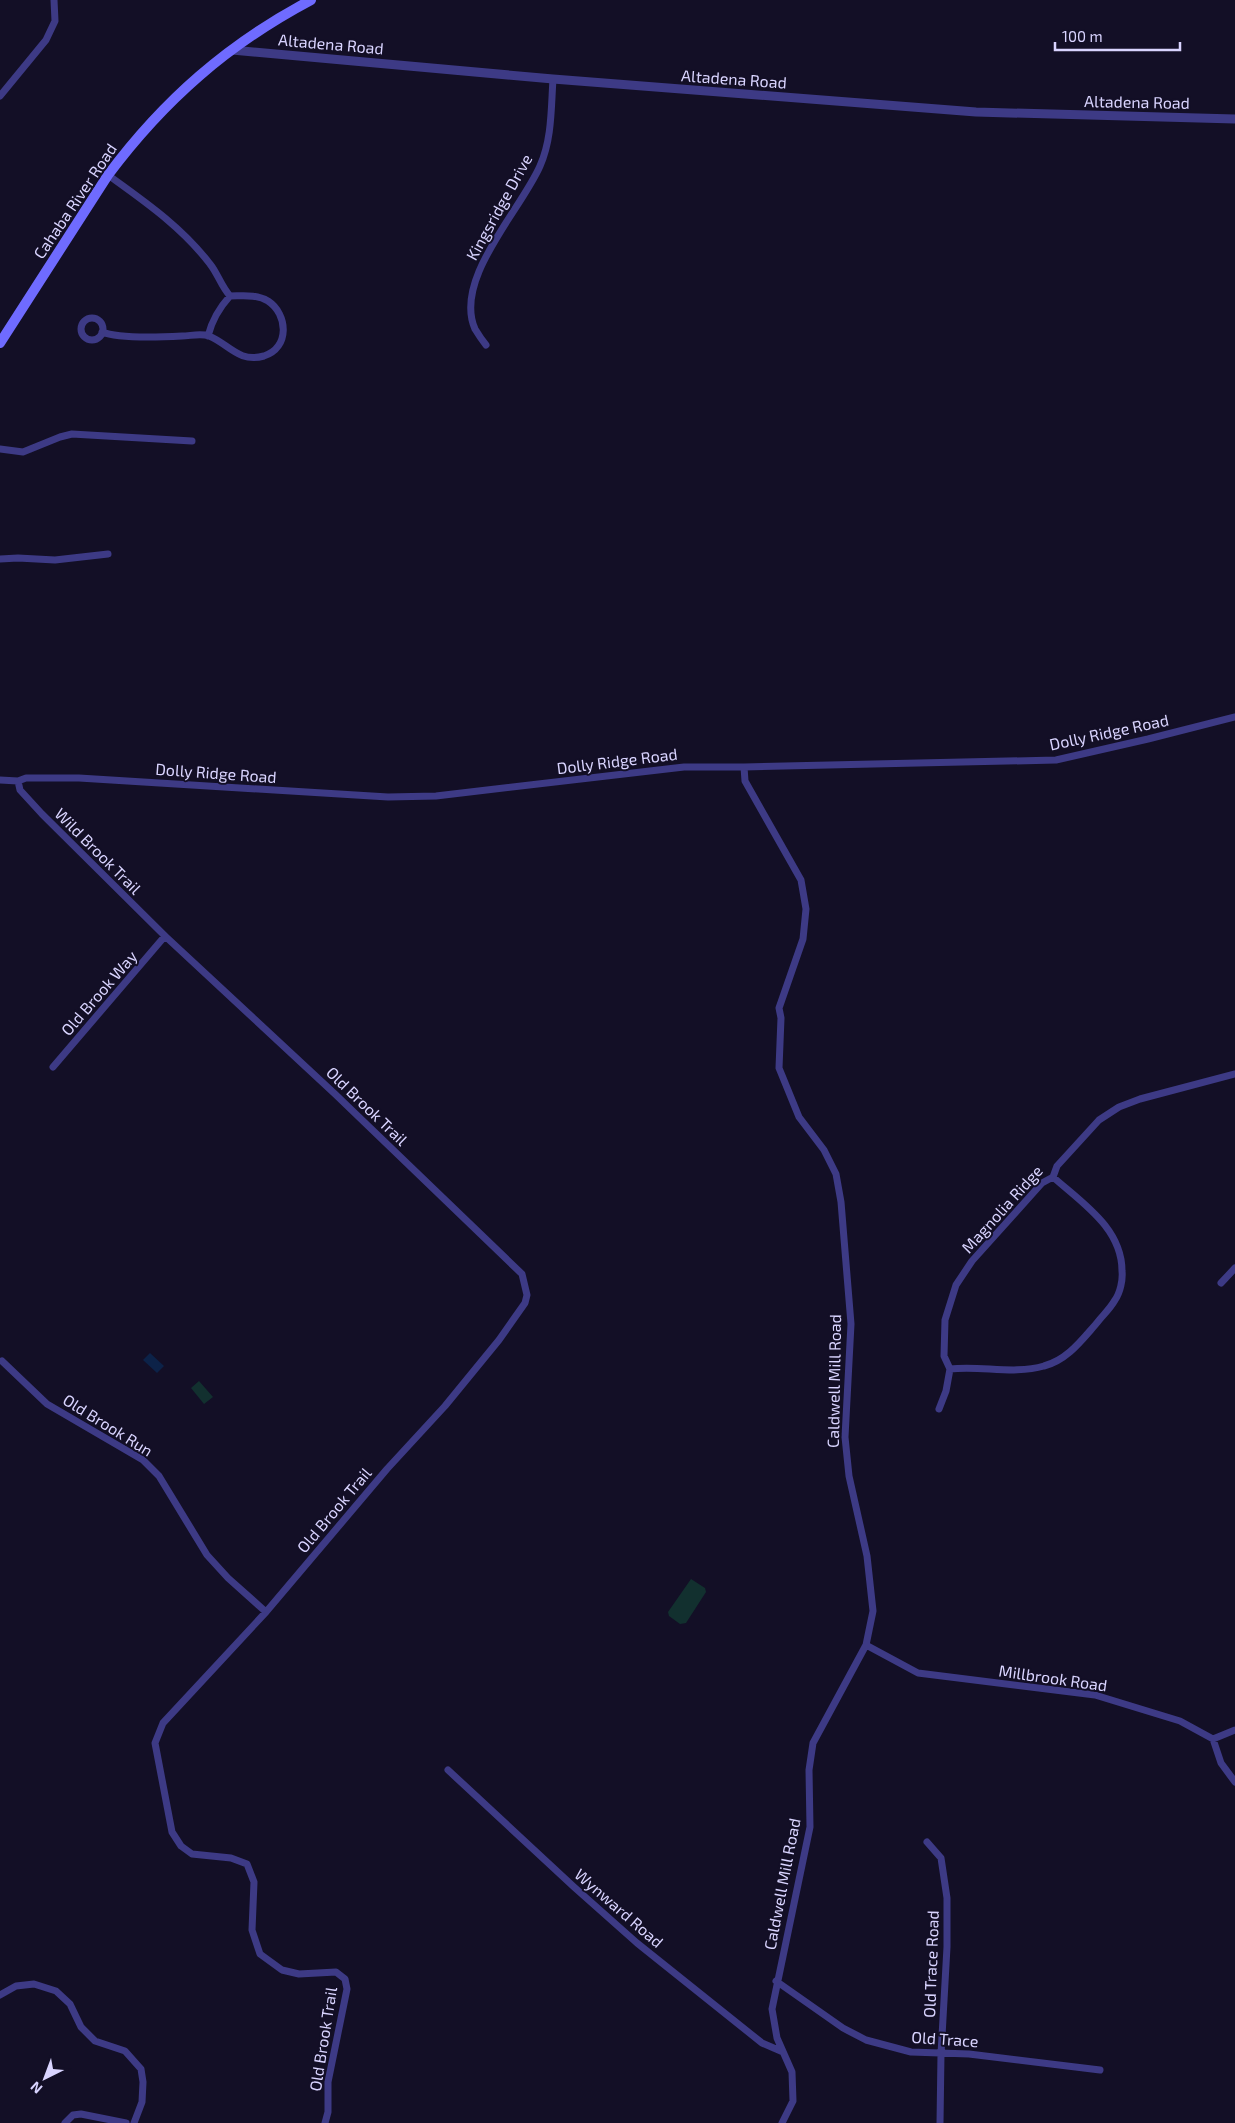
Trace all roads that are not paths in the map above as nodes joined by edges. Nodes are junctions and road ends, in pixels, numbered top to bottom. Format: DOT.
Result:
graph roads {
  1 [pos="54,0"];
  2 [pos="311,0"];
  3 [pos="232,50"];
  4 [pos="553,79"];
  5 [pos="0,96"];
  6 [pos="1235,119"];
  7 [pos="108,175"];
  8 [pos="230,296"];
  9 [pos="102,332"];
  10 [pos="208,336"];
  11 [pos="0,343"];
  12 [pos="486,345"];
  13 [pos="192,440"];
  14 [pos="0,449"];
  15 [pos="108,554"];
  16 [pos="0,559"];
  17 [pos="1235,717"];
  18 [pos="744,767"];
  19 [pos="0,780"];
  20 [pos="18,781"];
  21 [pos="165,936"];
  22 [pos="53,1067"];
  23 [pos="1235,1074"];
  24 [pos="1053,1177"];
  25 [pos="1235,1268"];
  26 [pos="1221,1283"];
  27 [pos="2,1361"];
  28 [pos="950,1369"];
  29 [pos="939,1409"];
  30 [pos="266,1612"];
  31 [pos="866,1645"];
  32 [pos="1235,1730"];
  33 [pos="1213,1739"];
  34 [pos="448,1770"];
  35 [pos="1235,1782"];
  36 [pos="927,1842"];
  37 [pos="776,1981"];
  38 [pos="0,1995"];
  39 [pos="782,2052"];
  40 [pos="942,2054"];
  41 [pos="1100,2070"];
  42 [pos="65,2123"];
  43 [pos="126,2123"];
  44 [pos="134,2123"];
  45 [pos="326,2123"];
  46 [pos="782,2123"];
  47 [pos="940,2123"];
  1 -- 5 [label="street"];
  2 -- 3 [label="main road, Cahaba River Road"];
  3 -- 4 [label="street, Altadena Road"];
  3 -- 7 [label="main road, Cahaba River Road"];
  4 -- 6 [label="street, Altadena Road"];
  4 -- 12 [label="street, Kingsridge Drive"];
  7 -- 8 [label="street"];
  7 -- 11 [label="main road, Cahaba River Road"];
  8 -- 10 [label="street"];
  8 -- 10 [label="street"];
  9 -- 10 [label="street"];
  13 -- 14 [label="street"];
  15 -- 16 [label="street"];
  17 -- 18 [label="street, Dolly Ridge Road"];
  18 -- 20 [label="street, Dolly Ridge Road"];
  18 -- 31 [label="street, Caldwell Mill Road"];
  19 -- 20 [label="street, Dolly Ridge Road"];
  20 -- 21 [label="street, Wild Brook Trail"];
  21 -- 22 [label="street, Old Brook Way"];
  21 -- 30 [label="street, Old Brook Trail"];
  23 -- 24 [label="street, Magnolia Ridge"];
  24 -- 28 [label="street, Magnolia Ridge"];
  24 -- 28 [label="street"];
  25 -- 26 [label="street"];
  27 -- 30 [label="street, Old Brook Run"];
  28 -- 29 [label="street, Magnolia Ridge"];
  30 -- 45 [label="street, Old Brook Trail"];
  31 -- 33 [label="street, Millbrook Road"];
  31 -- 37 [label="street, Caldwell Mill Road"];
  32 -- 33 [label="street"];
  33 -- 35 [label="street"];
  34 -- 39 [label="street, Wynward Road"];
  36 -- 40 [label="street, Old Trace Road"];
  37 -- 39 [label="street, Caldwell Mill Road"];
  37 -- 40 [label="street, Old Trace"];
  38 -- 44 [label="street"];
  39 -- 46 [label="street, Caldwell Mill Road"];
  40 -- 41 [label="street, Old Trace"];
  40 -- 47 [label="street, Old Trace Road"];
  42 -- 43 [label="street"];
}
